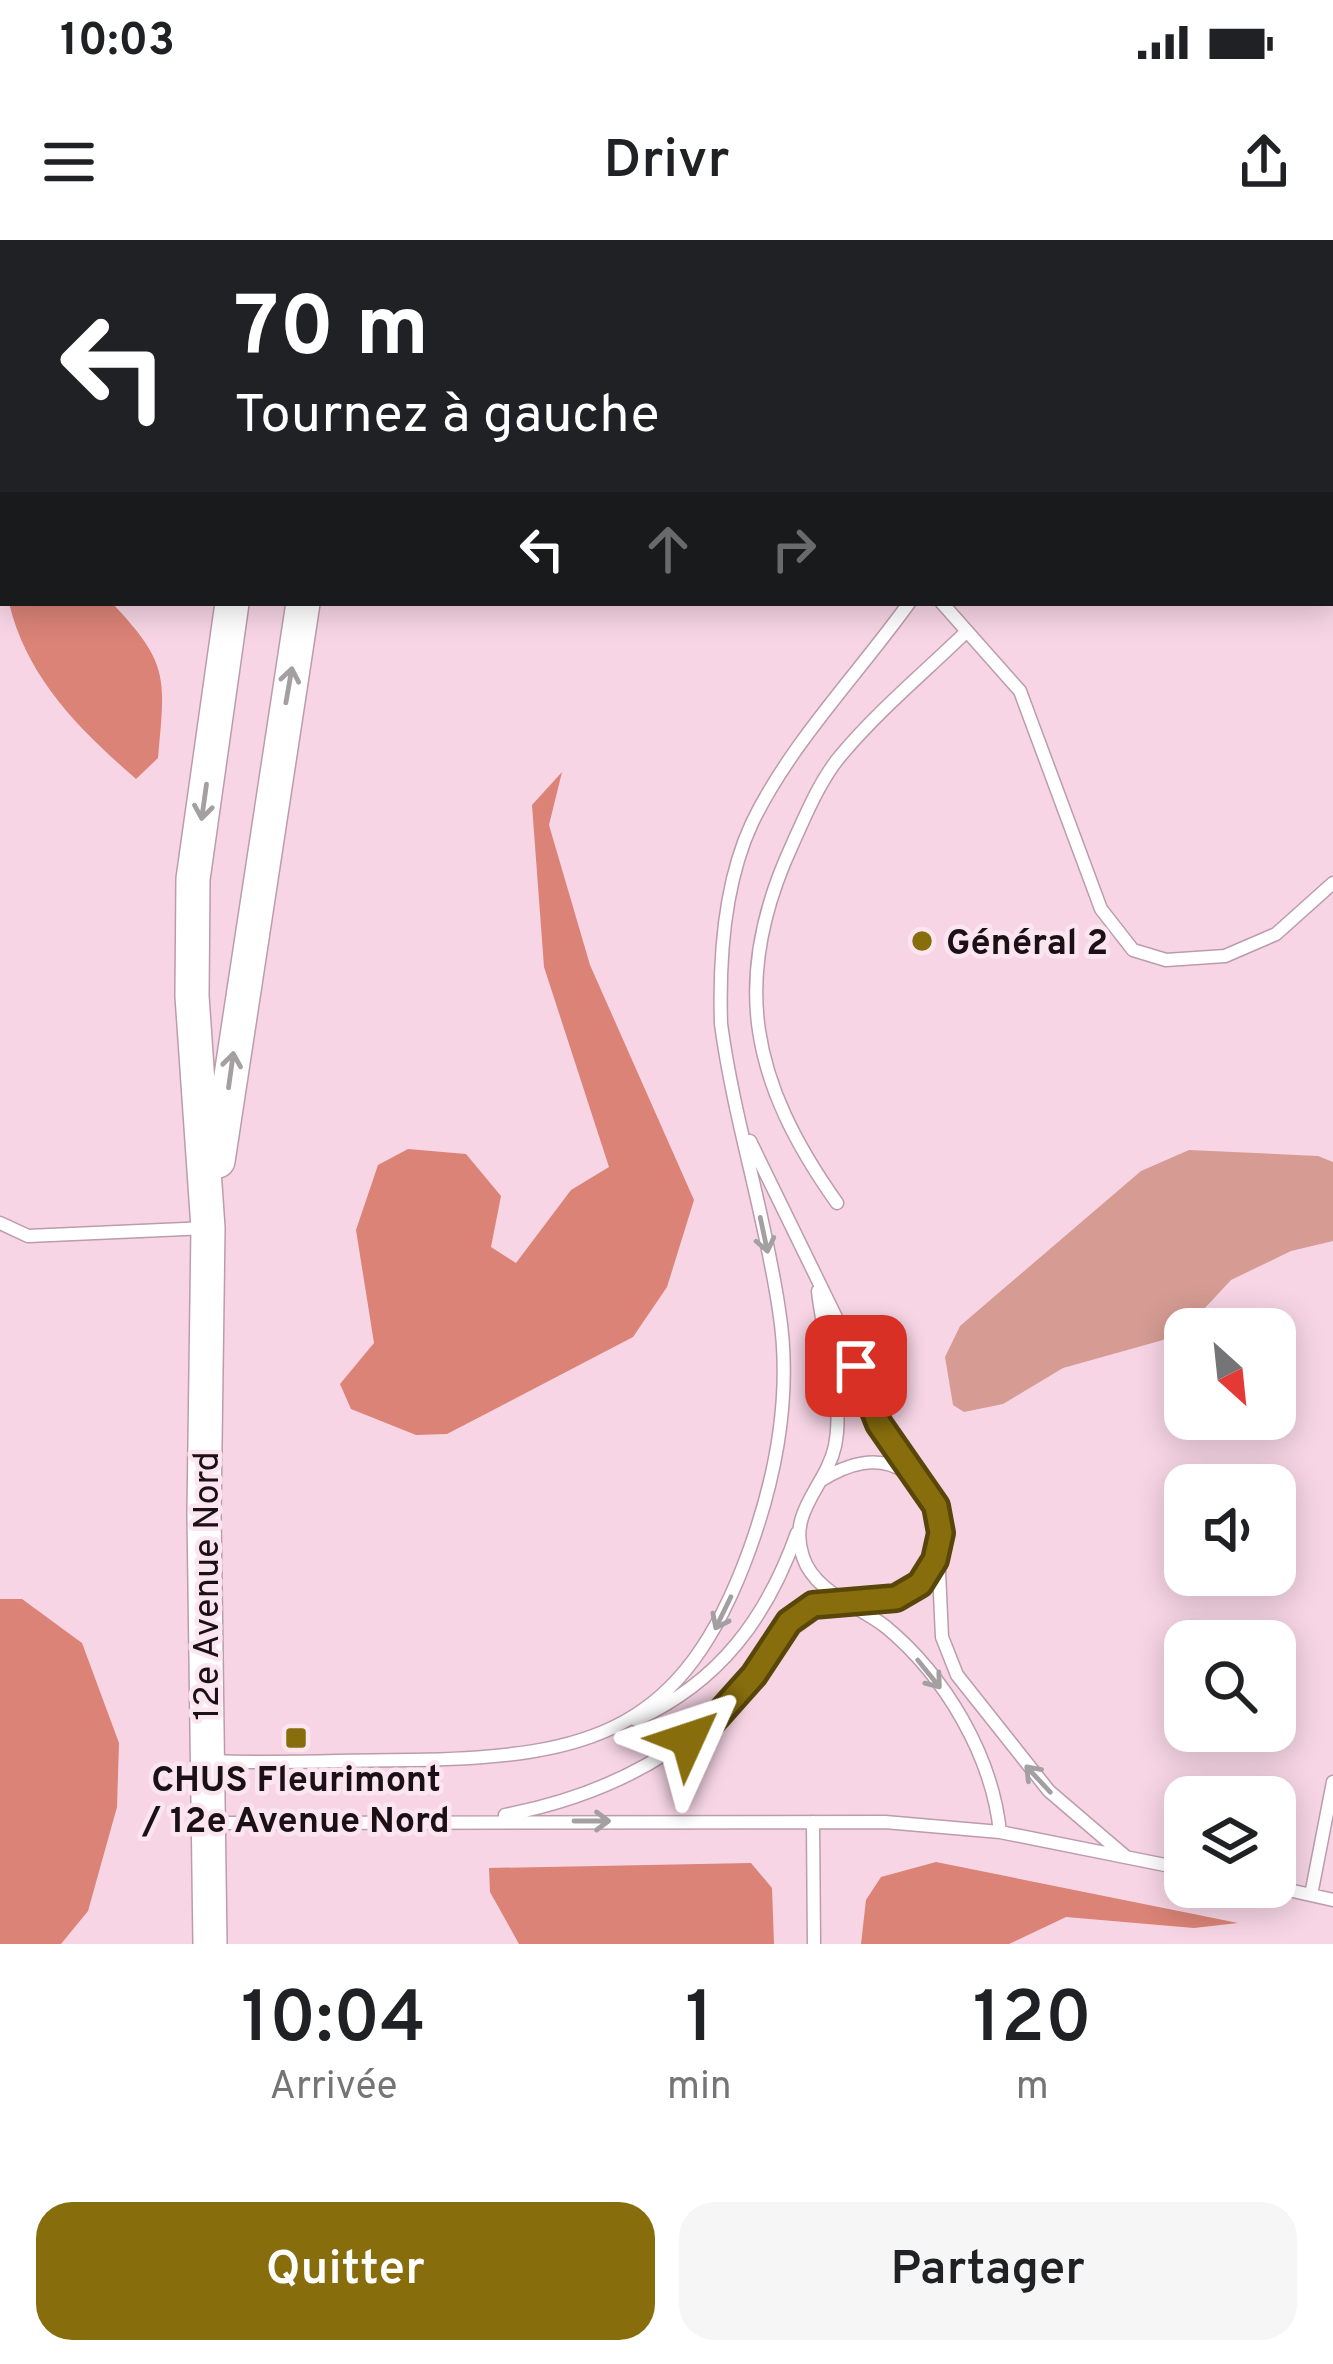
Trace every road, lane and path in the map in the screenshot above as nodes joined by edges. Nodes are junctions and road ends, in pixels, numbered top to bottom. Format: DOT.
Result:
graph roads {
  1 [pos="232,606"];
  2 [pos="303,606"];
  3 [pos="907,606"];
  4 [pos="945,606"];
  5 [pos="967,631"];
  6 [pos="1333,883"];
  7 [pos="740,1120"];
  8 [pos="837,1203"];
  9 [pos="0,1223"];
  10 [pos="208,1228"];
  11 [pos="817,1287"];
  12 [pos="820,1482"];
  13 [pos="921,1482"];
  14 [pos="798,1532"];
  15 [pos="941,1533"];
  16 [pos="842,1598"];
  17 [pos="613,1730"];
  18 [pos="205,1761"];
  19 [pos="1333,1782"];
  20 [pos="475,1821"];
  21 [pos="813,1822"];
  22 [pos="207,1823"];
  23 [pos="1000,1832"];
  24 [pos="1126,1856"];
  25 [pos="1164,1864"];
  26 [pos="1296,1892"];
  27 [pos="1311,1895"];
  28 [pos="1333,1900"];
  29 [pos="210,1944"];
  30 [pos="814,1944"];
  1 -- 10 [label="main road, 12e Avenue Nord, one-way"];
  10 -- 2 [label="main road, 12e Avenue Nord, one-way"];
  3 -- 7 [label="lane"];
  4 -- 5 [label="lane"];
  5 -- 6 [label="lane"];
  5 -- 8 [label="lane"];
  7 -- 11 [label="lane"];
  7 -- 17 [label="lane, one-way"];
  9 -- 10 [label="lane"];
  10 -- 18 [label="main road, 12e Avenue Nord"];
  11 -- 12 [label="lane"];
  11 -- 13 [label="lane"];
  12 -- 13 [label="lane"];
  12 -- 14 [label="lane"];
  13 -- 15 [label="lane"];
  14 -- 16 [label="lane"];
  14 -- 17 [label="lane"];
  15 -- 16 [label="lane"];
  24 -- 15 [label="lane, one-way"];
  16 -- 20 [label="lane"];
  16 -- 23 [label="lane, one-way"];
  17 -- 18 [label="lane"];
  18 -- 22 [label="main road, 12e Avenue Nord"];
  19 -- 27 [label="lane"];
  20 -- 21 [label="lane, one-way"];
  20 -- 22 [label="lane"];
  21 -- 23 [label="lane"];
  21 -- 30 [label="lane"];
  22 -- 29 [label="main road, 12e Avenue Nord"];
  23 -- 24 [label="lane"];
  24 -- 25 [label="lane"];
  26 -- 27 [label="lane"];
  27 -- 28 [label="lane"];
}
